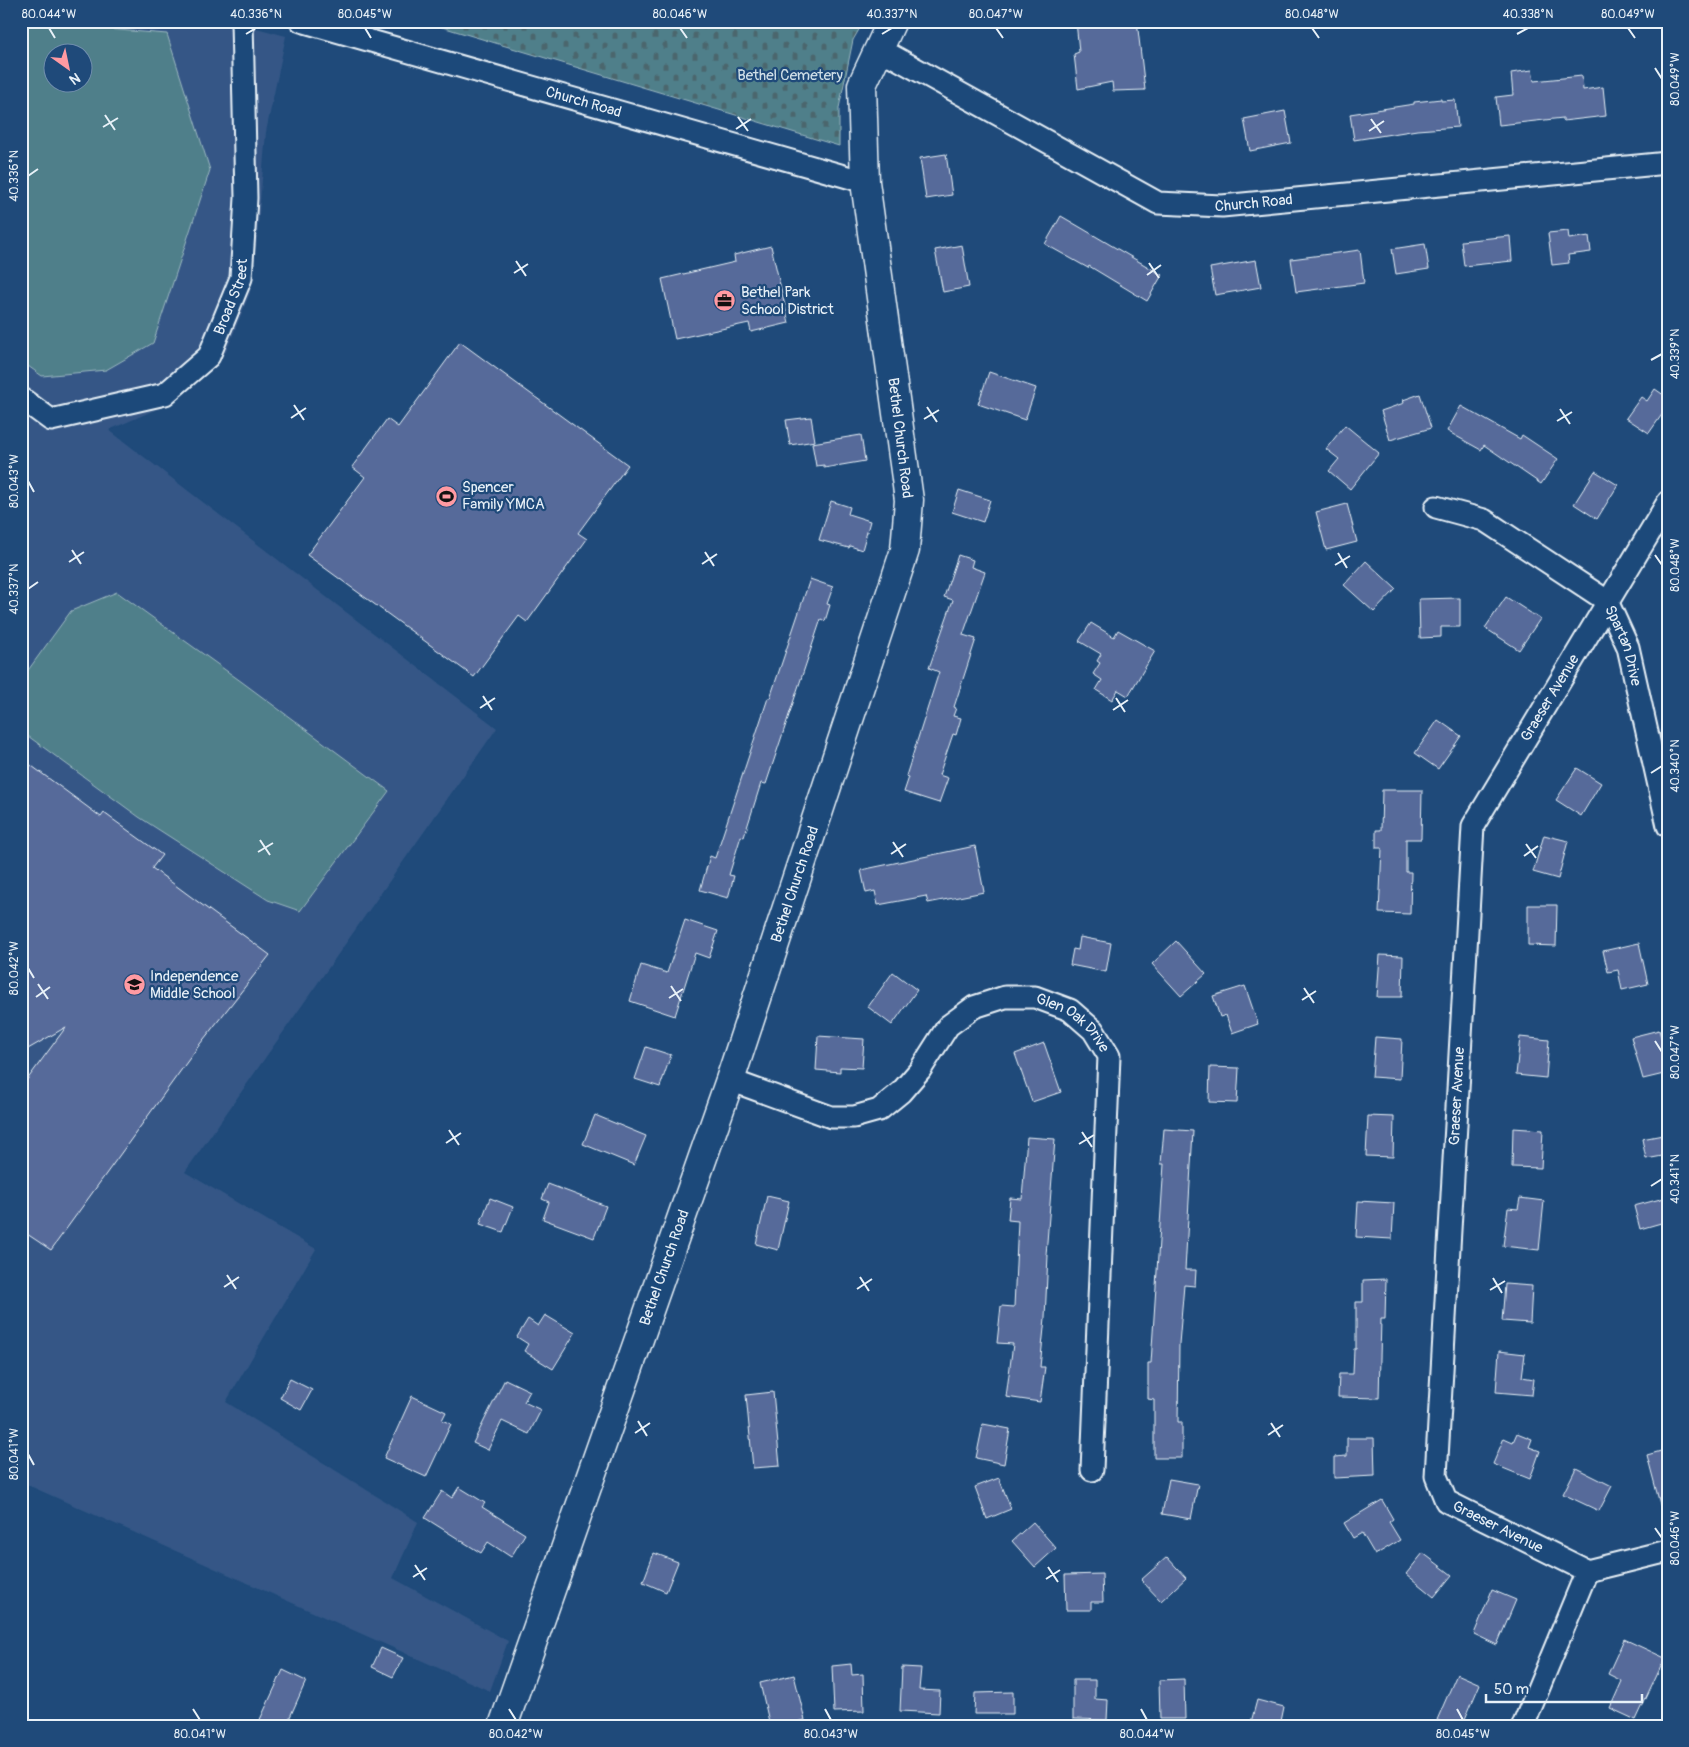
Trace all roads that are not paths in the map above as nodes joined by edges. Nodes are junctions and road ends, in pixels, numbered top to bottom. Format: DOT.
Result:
graph roads {
  1 [pos="242,21"];
  2 [pos="301,21"];
  3 [pos="892,21"];
  4 [pos="878,48"];
  5 [pos="1668,163"];
  6 [pos="865,182"];
  7 [pos="21,398"];
  8 [pos="1668,502"];
  9 [pos="1436,507"];
  10 [pos="1607,601"];
  11 [pos="1668,826"];
  12 [pos="730,1080"];
  13 [pos="1092,1470"];
  14 [pos="1668,1551"];
  15 [pos="1587,1571"];
  16 [pos="503,1726"];
  17 [pos="1523,1726"];
  1 -- 7 [label="street, Broad Street"];
  2 -- 6 [label="street, Church Road"];
  3 -- 4 [label="street, Bethel Church Road"];
  4 -- 5 [label="street, Church Road"];
  4 -- 6 [label="street, Bethel Church Road"];
  6 -- 12 [label="street, Bethel Church Road"];
  8 -- 10 [label="street, Graeser Avenue"];
  9 -- 10 [label="street, Spartan Drive"];
  10 -- 11 [label="street, Spartan Drive"];
  10 -- 15 [label="street, Graeser Avenue"];
  12 -- 13 [label="street, Glen Oak Drive"];
  12 -- 16 [label="street, Bethel Church Road"];
  14 -- 15 [label="street"];
  15 -- 17 [label="street"];
}
